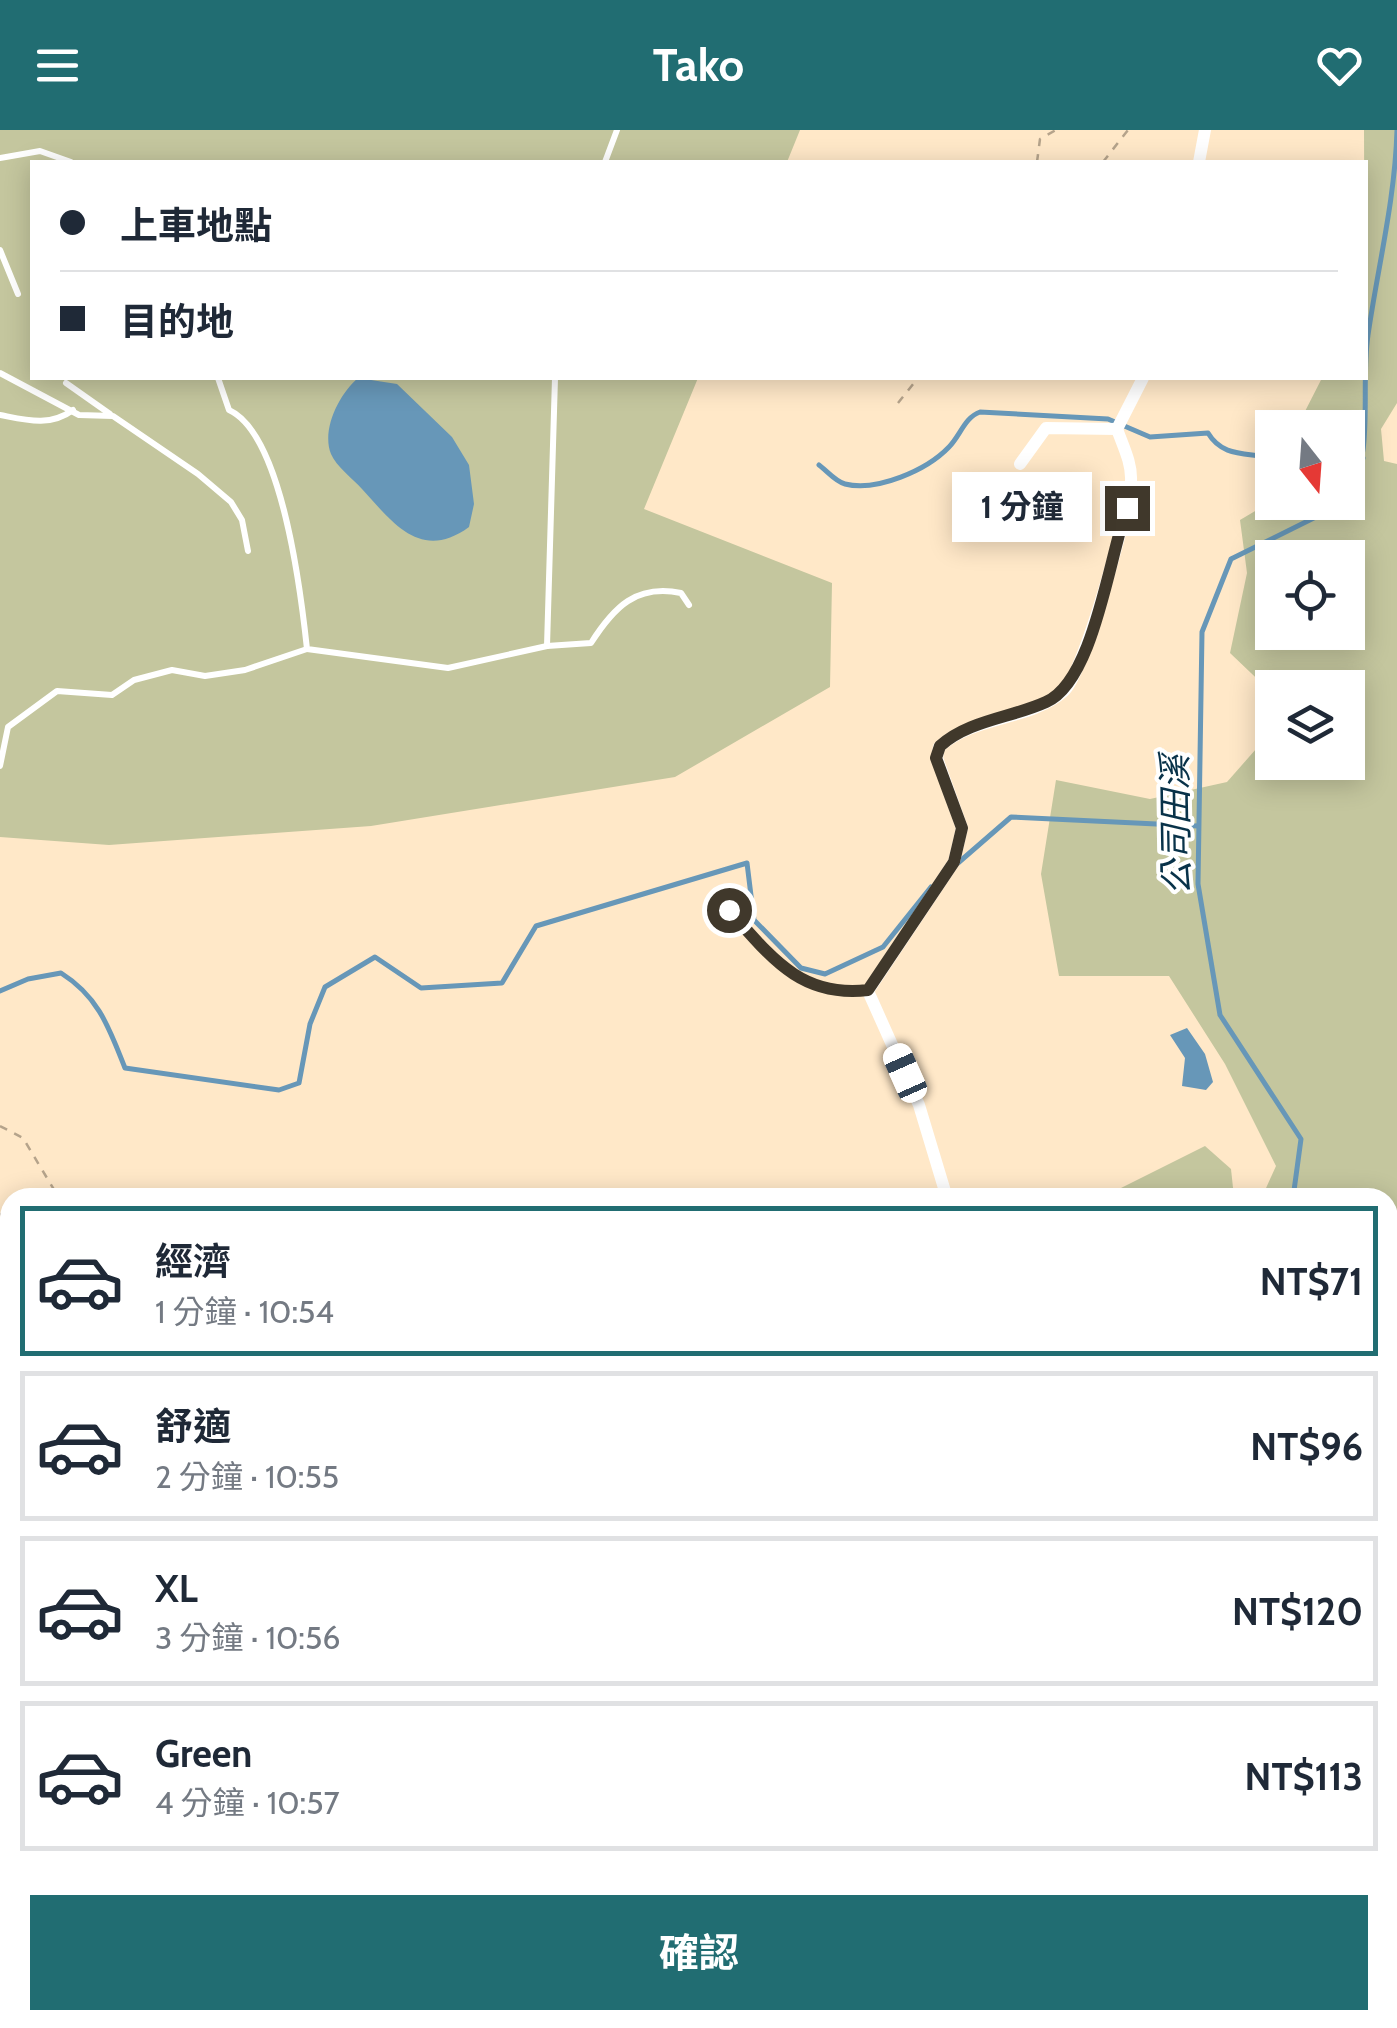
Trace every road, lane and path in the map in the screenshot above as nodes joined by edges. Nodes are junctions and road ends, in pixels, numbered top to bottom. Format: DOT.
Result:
graph roads {
  1 [pos="617,130"];
  2 [pos="1056,130"];
  3 [pos="1128,130"];
  4 [pos="1206,130"];
  5 [pos="0,158"];
  6 [pos="66,160"];
  7 [pos="606,160"];
  8 [pos="1037,160"];
  9 [pos="1105,160"];
  10 [pos="1198,160"];
  11 [pos="0,250"];
  12 [pos="18,294"];
  13 [pos="0,372"];
  14 [pos="219,380"];
  15 [pos="555,380"];
  16 [pos="916,380"];
  17 [pos="1142,380"];
  18 [pos="66,383"];
  19 [pos="898,404"];
  20 [pos="73,410"];
  21 [pos="0,415"];
  22 [pos="113,416"];
  23 [pos="1120,423"];
  24 [pos="1020,464"];
  25 [pos="248,551"];
  26 [pos="689,605"];
  27 [pos="547,646"];
  28 [pos="307,649"];
  29 [pos="0,766"];
  30 [pos="729,910"];
  31 [pos="868,990"];
  32 [pos="0,1126"];
  33 [pos="53,1188"];
  34 [pos="944,1188"];
  1 -- 7 [label="lane"];
  2 -- 8 [label="path"];
  3 -- 9 [label="path"];
  4 -- 10 [label="street"];
  5 -- 6 [label="lane"];
  11 -- 12 [label="lane"];
  13 -- 20 [label="lane"];
  14 -- 28 [label="lane"];
  15 -- 27 [label="lane"];
  16 -- 19 [label="path"];
  17 -- 23 [label="street"];
  18 -- 22 [label="lane"];
  20 -- 21 [label="lane"];
  20 -- 22 [label="lane"];
  22 -- 25 [label="lane"];
  23 -- 24 [label="street"];
  23 -- 31 [label="street"];
  26 -- 27 [label="lane"];
  27 -- 28 [label="lane"];
  28 -- 29 [label="lane"];
  30 -- 31 [label="lane"];
  31 -- 34 [label="street"];
  32 -- 33 [label="path"];
}
